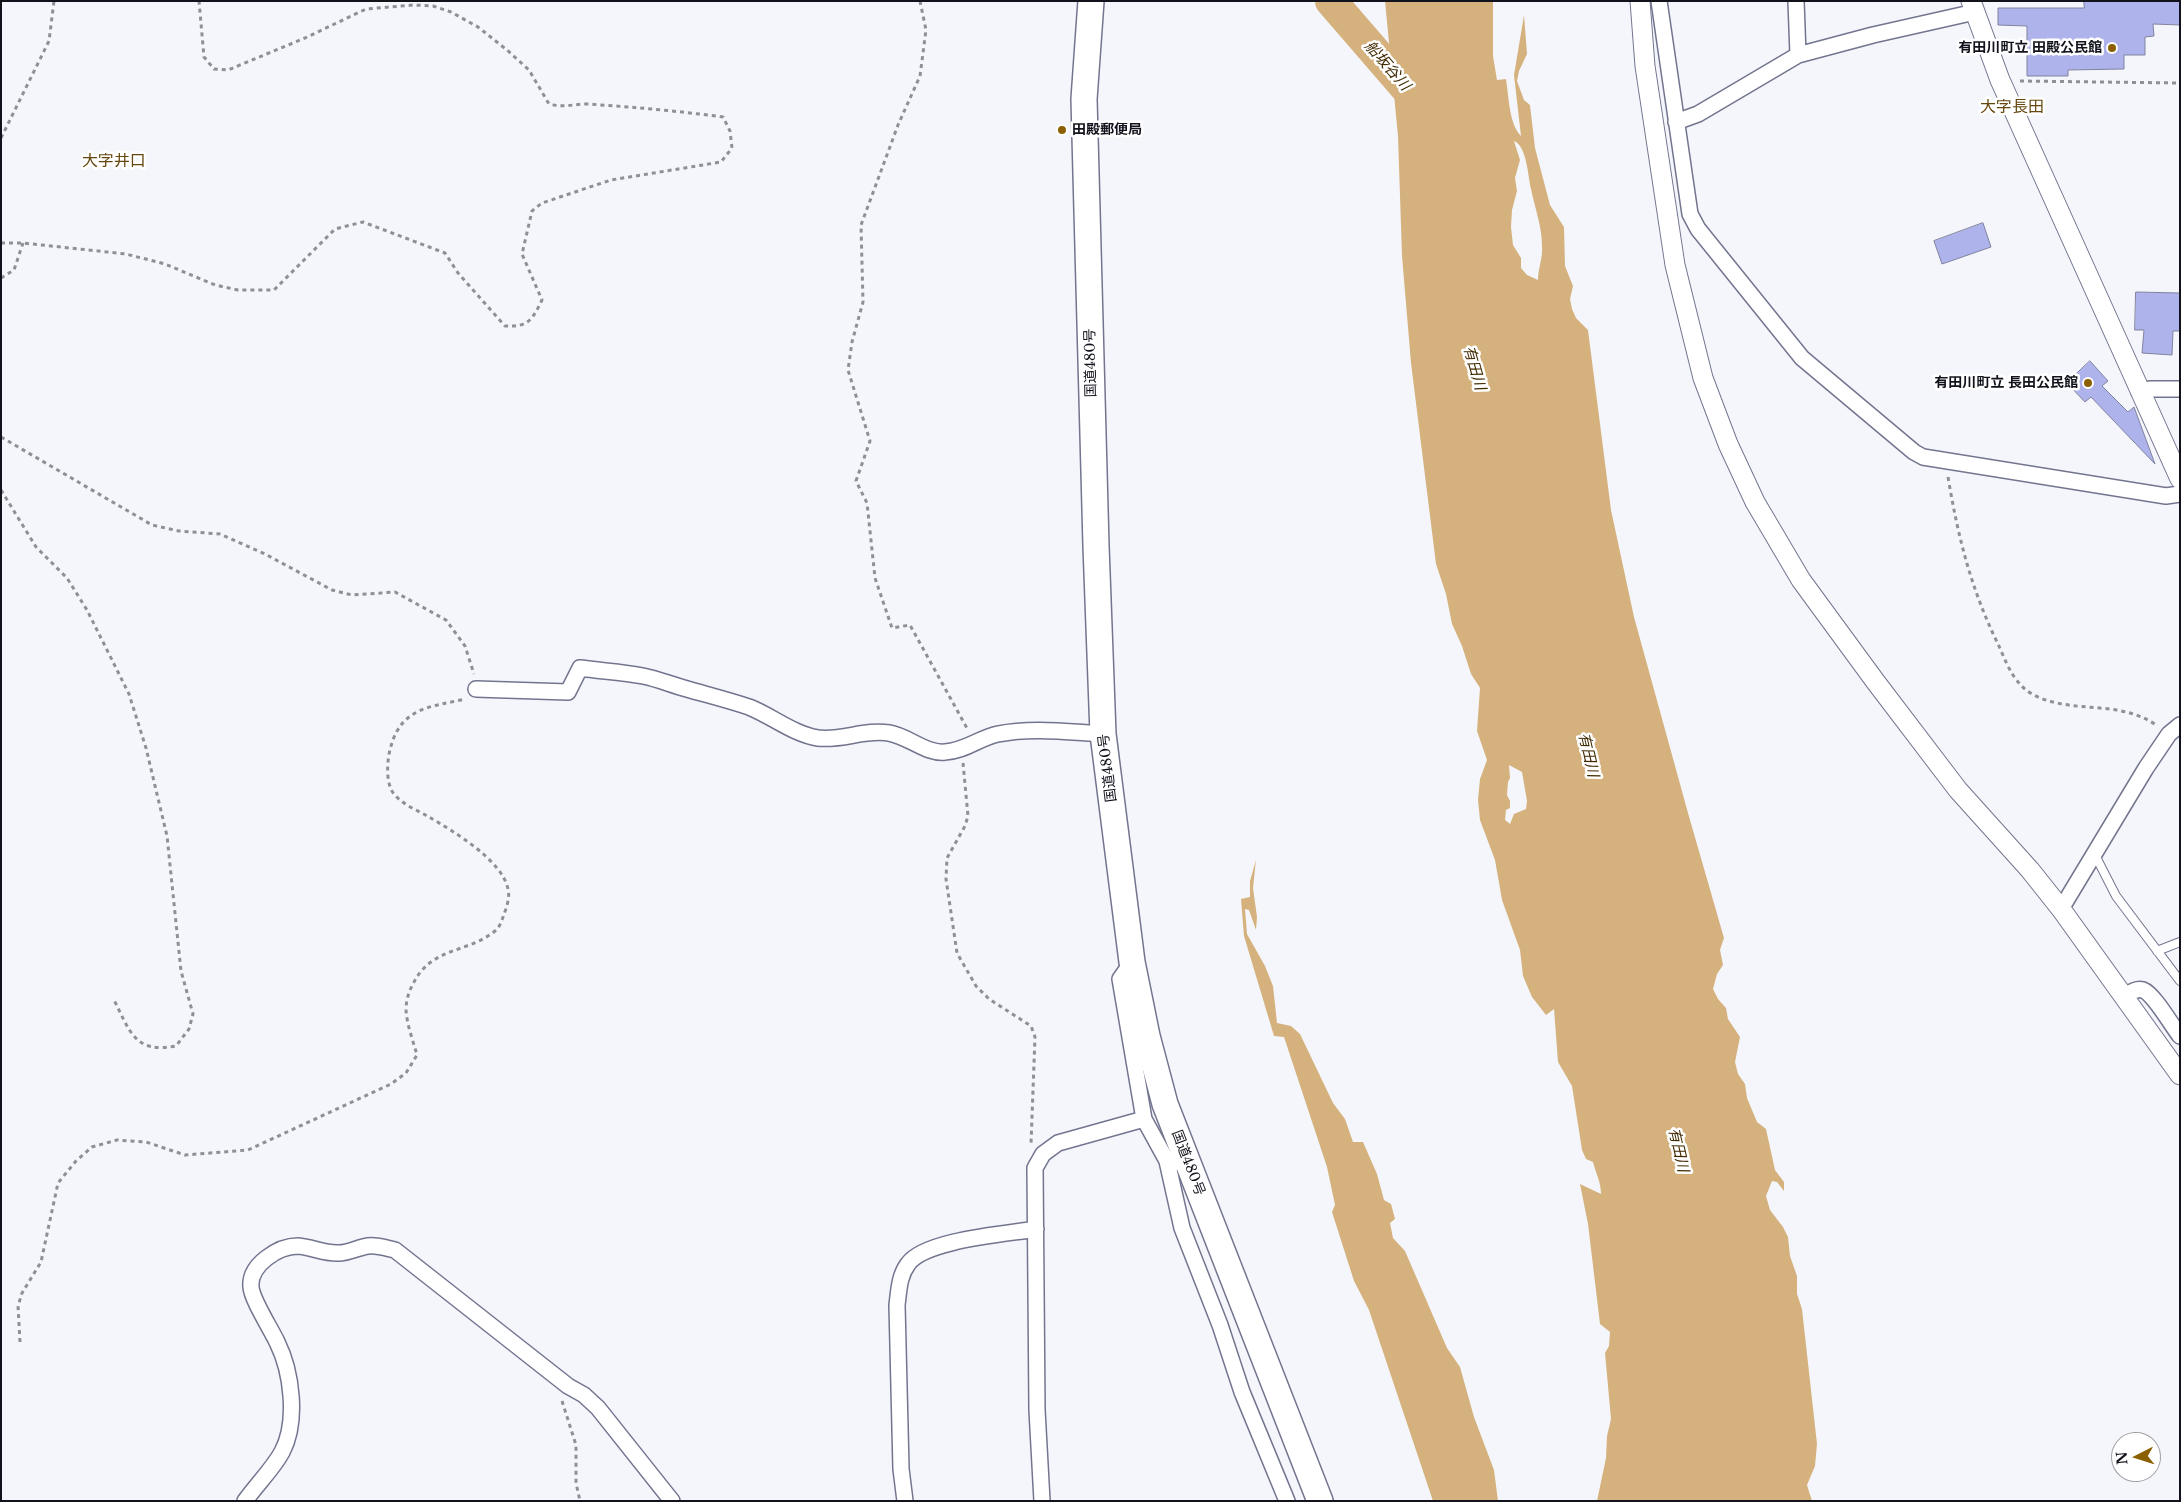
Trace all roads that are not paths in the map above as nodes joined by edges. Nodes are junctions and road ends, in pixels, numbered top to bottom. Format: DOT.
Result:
graph roads {
  1 [pos="1091,1"];
  2 [pos="1640,1"];
  3 [pos="1659,1"];
  4 [pos="1796,1"];
  5 [pos="1973,7"];
  6 [pos="1798,55"];
  7 [pos="1676,122"];
  8 [pos="2180,389"];
  9 [pos="2139,392"];
  10 [pos="2180,479"];
  11 [pos="2180,494"];
  12 [pos="476,690"];
  13 [pos="2174,729"];
  14 [pos="1103,734"];
  15 [pos="2094,853"];
  16 [pos="2061,909"];
  17 [pos="2180,942"];
  18 [pos="2157,951"];
  19 [pos="1132,962"];
  20 [pos="2180,981"];
  21 [pos="2124,996"];
  22 [pos="2180,1036"];
  23 [pos="2180,1074"];
  24 [pos="1144,1119"];
  25 [pos="1177,1162"];
  26 [pos="1036,1229"];
  27 [pos="246,1501"];
  28 [pos="672,1501"];
  29 [pos="905,1501"];
  30 [pos="1042,1501"];
  31 [pos="1287,1501"];
  32 [pos="1320,1501"];
  1 -- 14 [label="highway, 国道480号"];
  2 -- 16 [label="street"];
  3 -- 7 [label="street"];
  4 -- 6 [label="street"];
  5 -- 6 [label="street"];
  5 -- 9 [label="street"];
  6 -- 7 [label="street"];
  7 -- 11 [label="street"];
  8 -- 9 [label="street"];
  9 -- 10 [label="street"];
  12 -- 14 [label="street"];
  13 -- 15 [label="street"];
  14 -- 19 [label="highway, 国道480号"];
  15 -- 16 [label="street"];
  15 -- 18 [label="lane"];
  16 -- 21 [label="street"];
  17 -- 18 [label="lane"];
  18 -- 20 [label="lane"];
  19 -- 24 [label="street"];
  19 -- 25 [label="highway, 国道480号"];
  21 -- 22 [label="street"];
  21 -- 23 [label="street"];
  24 -- 25 [label="street"];
  24 -- 26 [label="street"];
  25 -- 31 [label="street"];
  25 -- 32 [label="highway, 国道480号"];
  26 -- 29 [label="street"];
  26 -- 30 [label="street"];
  27 -- 28 [label="street"];
}
